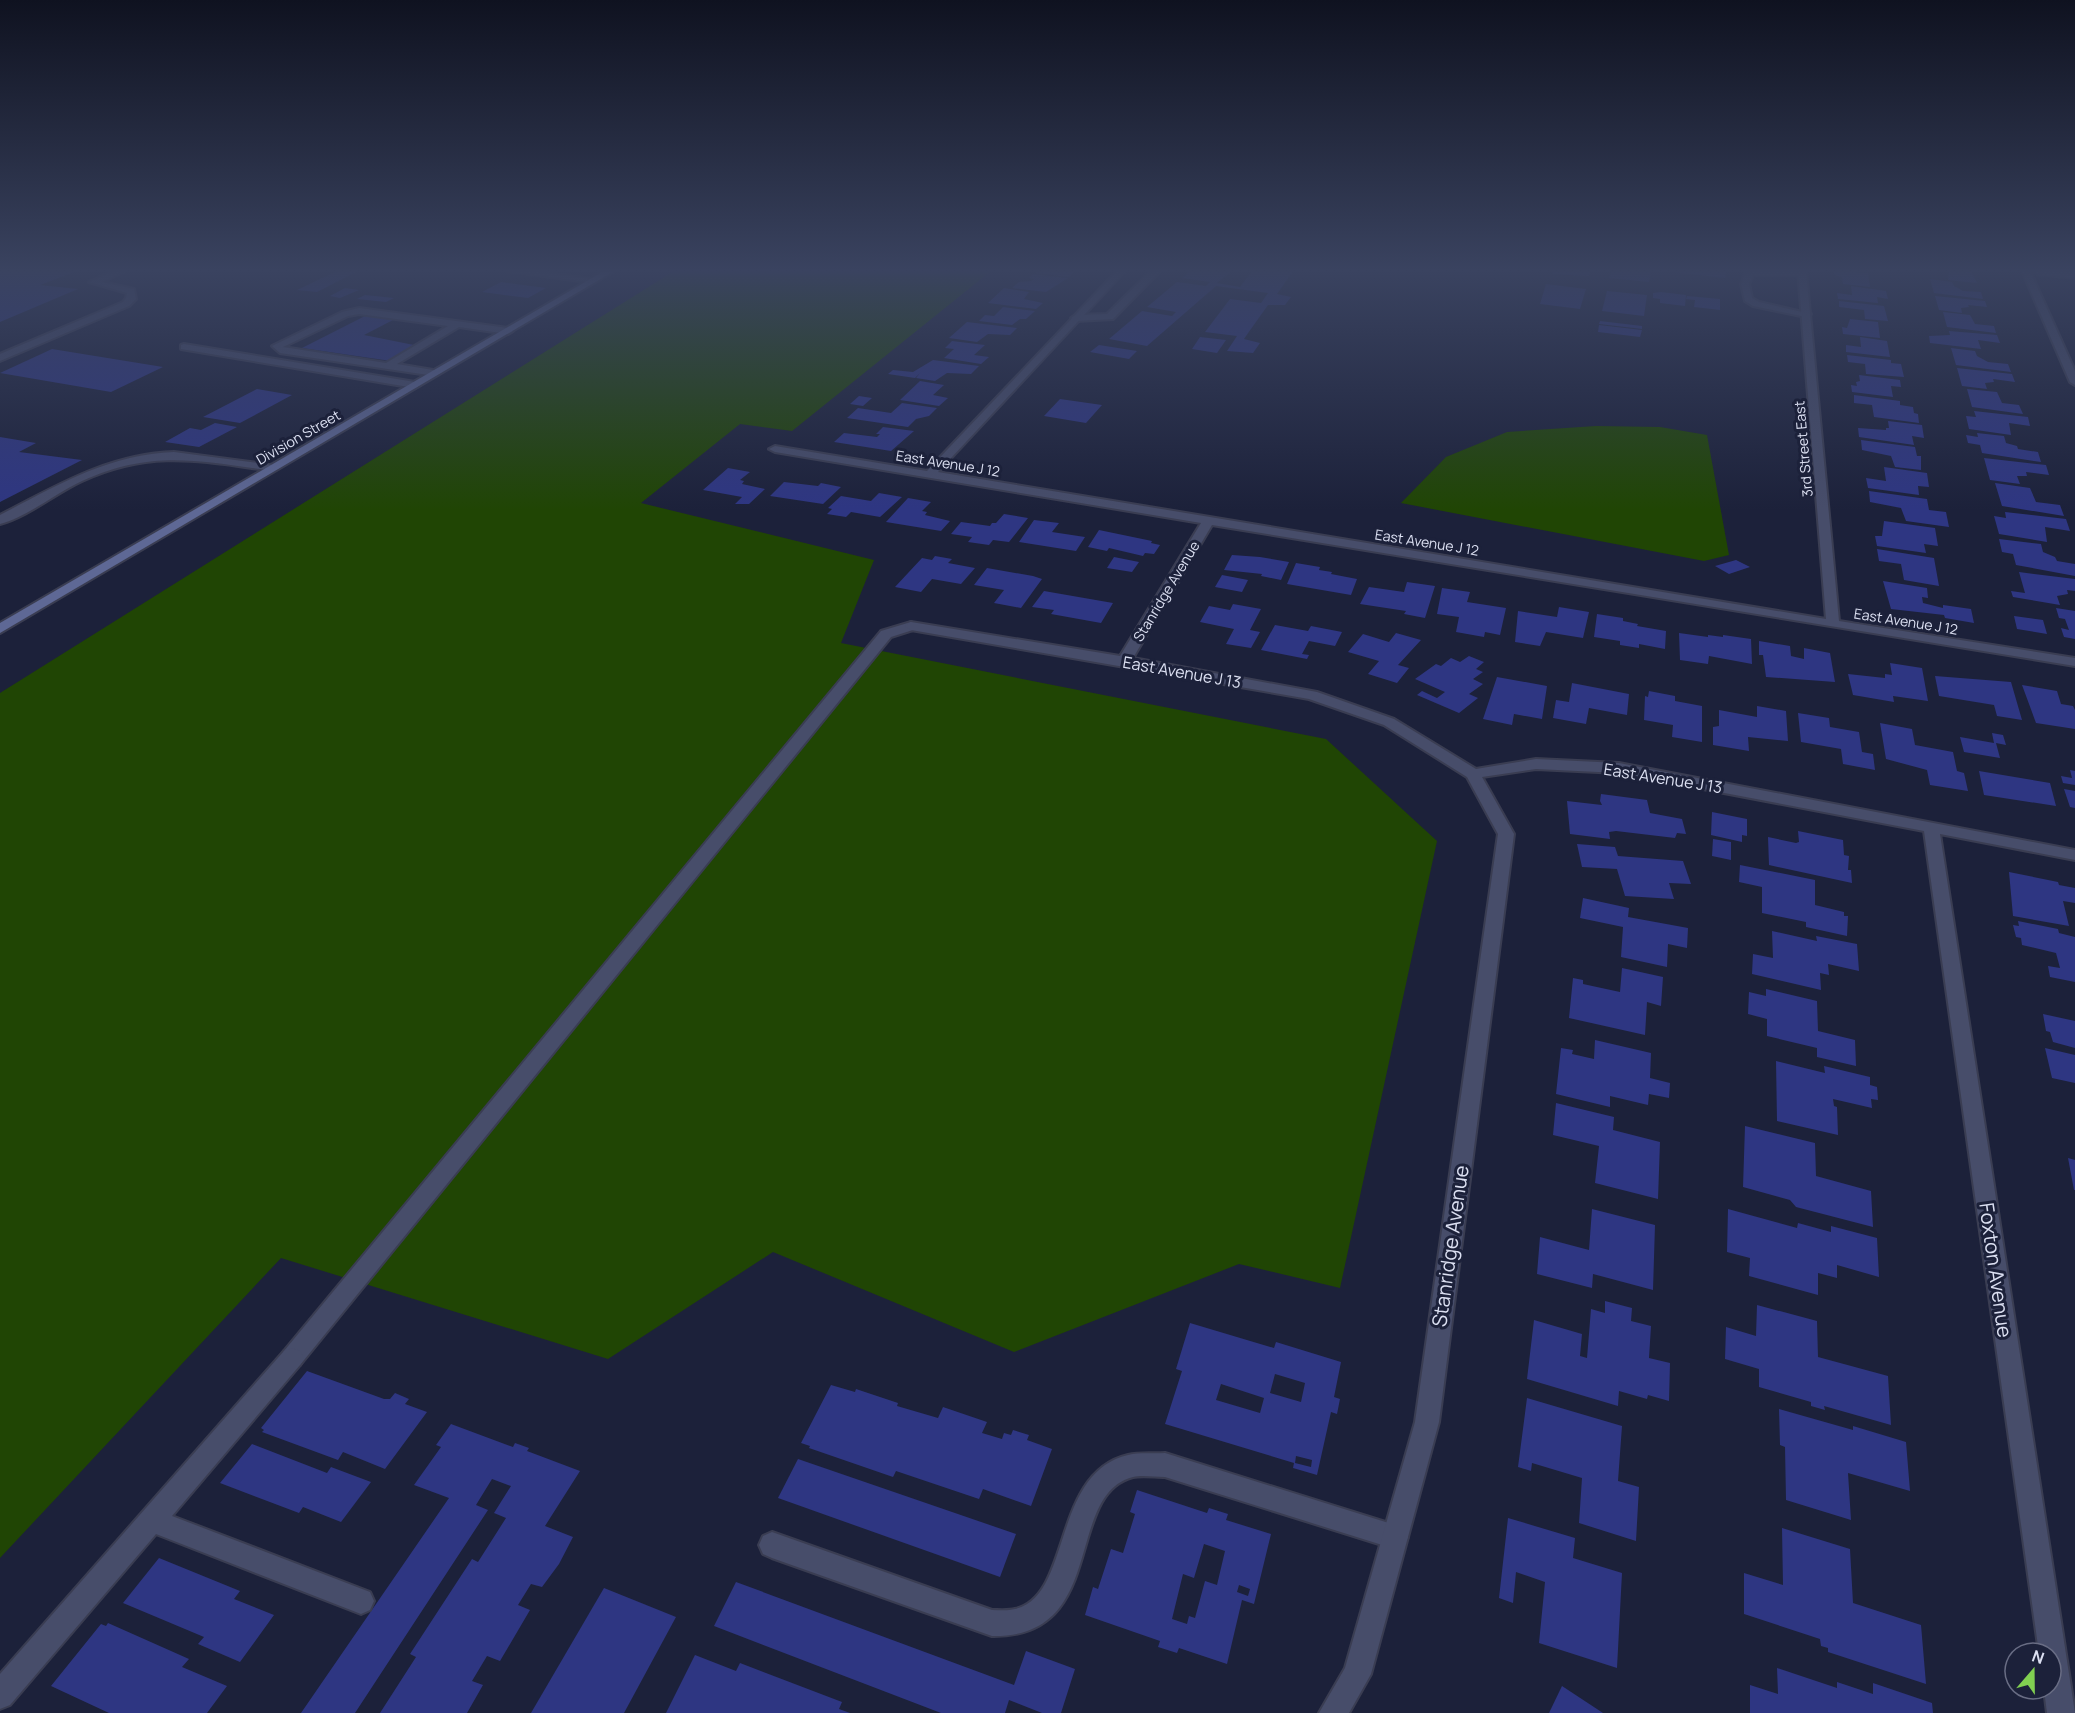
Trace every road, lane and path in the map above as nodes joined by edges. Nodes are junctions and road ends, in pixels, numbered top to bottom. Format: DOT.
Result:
graph roads {
  1 [pos="16,351"];
  2 [pos="208,351"];
  3 [pos="286,351"];
  4 [pos="412,351"];
  5 [pos="473,351"];
  6 [pos="1045,351"];
  7 [pos="1809,351"];
  8 [pos="2061,351"];
  9 [pos="0,358"];
  10 [pos="387,366"];
  11 [pos="435,373"];
  12 [pos="2075,382"];
  13 [pos="415,385"];
  14 [pos="775,449"];
  15 [pos="273,468"];
  16 [pos="929,475"];
  17 [pos="0,520"];
  18 [pos="1208,521"];
  19 [pos="1833,624"];
  20 [pos="1,628"];
  21 [pos="1124,661"];
  22 [pos="2075,662"];
  23 [pos="1473,774"];
  24 [pos="1931,827"];
  25 [pos="2075,855"];
  26 [pos="151,1520"];
  27 [pos="1395,1537"];
  28 [pos="772,1545"];
  29 [pos="361,1601"];
  30 [pos="0,1695"];
  31 [pos="1333,1713"];
  32 [pos="2061,1713"];
  1 -- 9 [label="street"];
  2 -- 13 [label="street"];
  3 -- 10 [label="street"];
  4 -- 10 [label="street"];
  5 -- 11 [label="main road, Division Street"];
  6 -- 16 [label="street"];
  7 -- 19 [label="street, 3rd Street East"];
  8 -- 12 [label="street"];
  10 -- 11 [label="street"];
  11 -- 13 [label="main road, Division Street"];
  13 -- 15 [label="main road, Division Street"];
  14 -- 16 [label="street, East Avenue J 12"];
  15 -- 17 [label="street"];
  15 -- 20 [label="main road, Division Street"];
  16 -- 18 [label="street, East Avenue J 12"];
  18 -- 19 [label="street, East Avenue J 12"];
  18 -- 21 [label="street, Stanridge Avenue"];
  19 -- 22 [label="street, East Avenue J 12"];
  21 -- 23 [label="street, East Avenue J 13"];
  21 -- 26 [label="street, East Avenue J 13"];
  23 -- 24 [label="street, East Avenue J 13"];
  23 -- 27 [label="street, Stanridge Avenue"];
  24 -- 25 [label="street, East Avenue J 13"];
  24 -- 32 [label="street, Foxton Avenue"];
  26 -- 29 [label="street"];
  26 -- 30 [label="street"];
  27 -- 28 [label="street"];
  27 -- 31 [label="street, Stanridge Avenue"];
}
